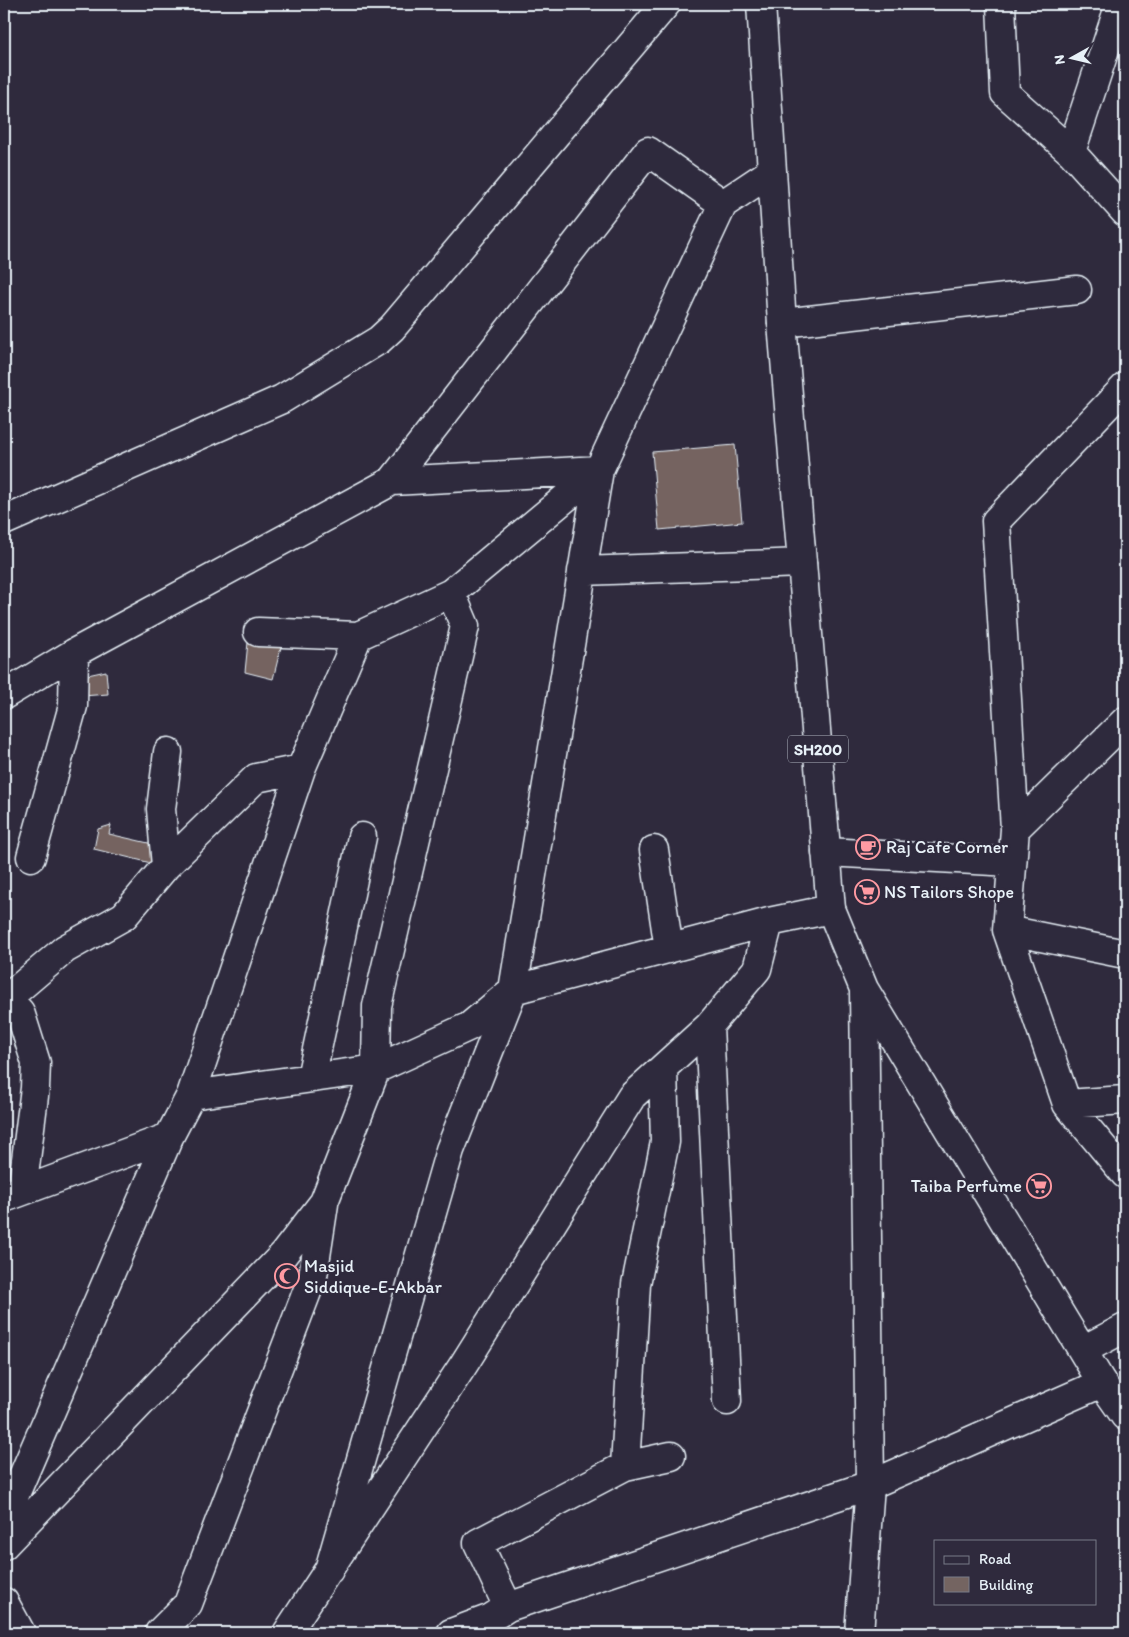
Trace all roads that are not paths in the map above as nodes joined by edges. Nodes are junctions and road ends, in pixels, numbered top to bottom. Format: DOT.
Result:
graph roads {
  1 [pos="666,4"];
  2 [pos="761,4"];
  3 [pos="1002,4"];
  4 [pos="1120,4"];
  5 [pos="1071,152"];
  6 [pos="771,172"];
  7 [pos="723,204"];
  8 [pos="1125,212"];
  9 [pos="1077,290"];
  10 [pos="782,323"];
  11 [pos="1125,387"];
  12 [pos="599,470"];
  13 [pos="392,480"];
  14 [pos="4,521"];
  15 [pos="802,563"];
  16 [pos="582,570"];
  17 [pos="451,593"];
  18 [pos="258,632"];
  19 [pos="358,636"];
  20 [pos="74,653"];
  21 [pos="4,695"];
  22 [pos="1125,721"];
  23 [pos="168,752"];
  24 [pos="301,769"];
  25 [pos="1014,829"];
  26 [pos="362,837"];
  27 [pos="654,850"];
  28 [pos="826,852"];
  29 [pos="31,856"];
  30 [pos="1012,862"];
  31 [pos="166,866"];
  32 [pos="831,909"];
  33 [pos="769,922"];
  34 [pos="1007,930"];
  35 [pos="669,949"];
  36 [pos="1125,954"];
  37 [pos="513,990"];
  38 [pos="864,990"];
  39 [pos="5,998"];
  40 [pos="709,1026"];
  41 [pos="663,1068"];
  42 [pos="376,1069"];
  43 [pos="311,1078"];
  44 [pos="190,1095"];
  45 [pos="1125,1100"];
  46 [pos="1067,1104"];
  47 [pos="169,1137"];
  48 [pos="1125,1174"];
  49 [pos="13,1194"];
  50 [pos="324,1202"];
  51 [pos="1125,1328"];
  52 [pos="1083,1350"];
  53 [pos="1102,1382"];
  54 [pos="727,1401"];
  55 [pos="1125,1416"];
  56 [pos="671,1456"];
  57 [pos="625,1466"];
  58 [pos="870,1485"];
  59 [pos="4,1520"];
  60 [pos="4,1545"];
  61 [pos="329,1570"];
  62 [pos="4,1602"];
  63 [pos="499,1619"];
  64 [pos="21,1633"];
  65 [pos="159,1633"];
  66 [pos="287,1633"];
  67 [pos="451,1633"];
  68 [pos="859,1633"];
  1 -- 14 [label="street"];
  2 -- 6 [label="street, SH200"];
  3 -- 5 [label="street"];
  4 -- 5 [label="street"];
  5 -- 8 [label="street"];
  6 -- 7 [label="street"];
  6 -- 10 [label="street, SH200"];
  7 -- 12 [label="street"];
  7 -- 13 [label="street"];
  9 -- 10 [label="street"];
  10 -- 15 [label="street, SH200"];
  11 -- 25 [label="street"];
  12 -- 13 [label="street"];
  12 -- 16 [label="street"];
  12 -- 17 [label="street"];
  13 -- 20 [label="street"];
  15 -- 16 [label="street"];
  15 -- 28 [label="street, SH200"];
  16 -- 37 [label="street"];
  17 -- 19 [label="street"];
  17 -- 42 [label="street"];
  18 -- 19 [label="street"];
  19 -- 24 [label="street"];
  20 -- 21 [label="street"];
  20 -- 29 [label="street"];
  22 -- 25 [label="street"];
  23 -- 31 [label="street"];
  24 -- 31 [label="street"];
  24 -- 44 [label="street"];
  25 -- 30 [label="street"];
  26 -- 43 [label="street"];
  27 -- 35 [label="street"];
  28 -- 30 [label="street"];
  28 -- 32 [label="street, SH200"];
  30 -- 34 [label="street"];
  31 -- 39 [label="street"];
  32 -- 33 [label="street"];
  32 -- 38 [label="street, SH200"];
  33 -- 35 [label="street"];
  33 -- 40 [label="street"];
  34 -- 36 [label="street"];
  34 -- 46 [label="street"];
  35 -- 37 [label="street"];
  37 -- 42 [label="street"];
  37 -- 61 [label="street"];
  38 -- 52 [label="street, SH200"];
  38 -- 58 [label="street"];
  39 -- 49 [label="street"];
  40 -- 41 [label="street"];
  40 -- 54 [label="street"];
  41 -- 57 [label="street"];
  41 -- 61 [label="street"];
  42 -- 43 [label="street"];
  42 -- 50 [label="street"];
  43 -- 44 [label="street"];
  44 -- 47 [label="street"];
  45 -- 46 [label="street"];
  46 -- 48 [label="street"];
  47 -- 49 [label="street"];
  47 -- 59 [label="street"];
  50 -- 60 [label="street"];
  50 -- 65 [label="street"];
  51 -- 52 [label="street"];
  52 -- 53 [label="street, SH200"];
  53 -- 55 [label="street, SH200"];
  53 -- 58 [label="street"];
  56 -- 57 [label="street"];
  57 -- 63 [label="street"];
  58 -- 63 [label="street"];
  58 -- 68 [label="street"];
  61 -- 66 [label="street"];
  62 -- 64 [label="street"];
  63 -- 67 [label="street"];
}
